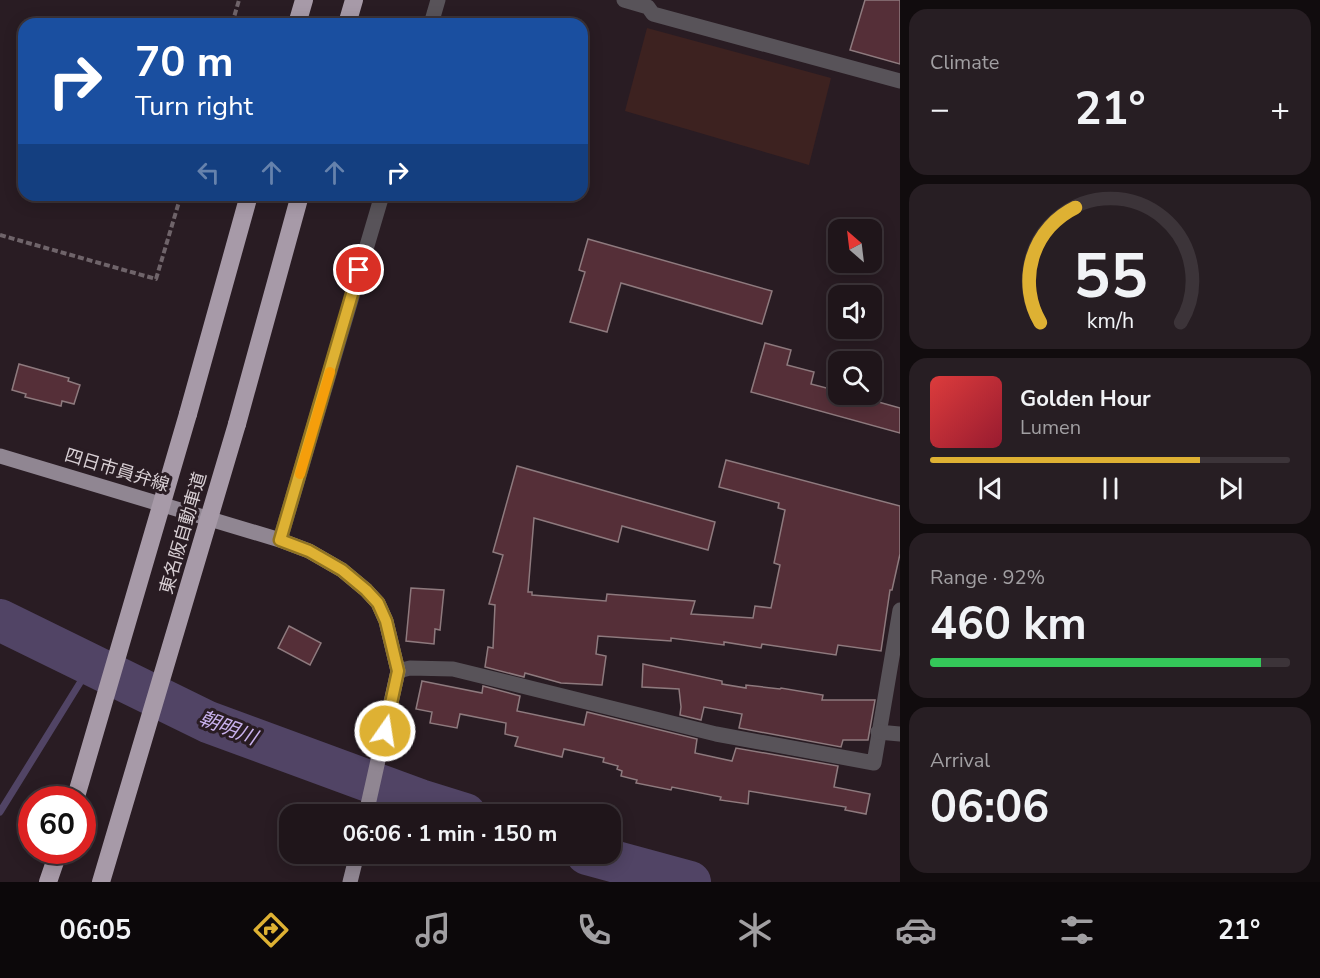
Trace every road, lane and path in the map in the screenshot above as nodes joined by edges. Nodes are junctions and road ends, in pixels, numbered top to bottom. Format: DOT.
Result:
graph roads {
  1 [pos="239,0"];
  2 [pos="304,0"];
  3 [pos="354,0"];
  4 [pos="438,0"];
  5 [pos="624,0"];
  6 [pos="234,18"];
  7 [pos="299,18"];
  8 [pos="349,18"];
  9 [pos="433,18"];
  10 [pos="900,81"];
  11 [pos="179,201"];
  12 [pos="247,201"];
  13 [pos="298,201"];
  14 [pos="380,201"];
  15 [pos="0,235"];
  16 [pos="0,456"];
  17 [pos="280,540"];
  18 [pos="900,610"];
  19 [pos="398,671"];
  20 [pos="878,732"];
  21 [pos="900,734"];
  22 [pos="79,786"];
  23 [pos="368,804"];
  24 [pos="54,864"];
  25 [pos="354,864"];
  26 [pos="48,882"];
  27 [pos="101,882"];
  28 [pos="350,882"];
  1 -- 6 [label="path"];
  2 -- 7 [label="highway"];
  3 -- 8 [label="highway"];
  4 -- 9 [label="street"];
  5 -- 10 [label="street"];
  11 -- 15 [label="path"];
  12 -- 22 [label="highway, 東名阪自動車道, bridge"];
  13 -- 27 [label="highway, 東名阪自動車道, bridge"];
  14 -- 17 [label="street"];
  16 -- 17 [label="main road, 四日市員弁線"];
  17 -- 19 [label="main road, 四日市員弁線"];
  18 -- 20 [label="street"];
  19 -- 20 [label="street"];
  19 -- 23 [label="main road, 四日市員弁線"];
  20 -- 21 [label="street"];
  24 -- 26 [label="highway"];
  25 -- 28 [label="main road"];
}
